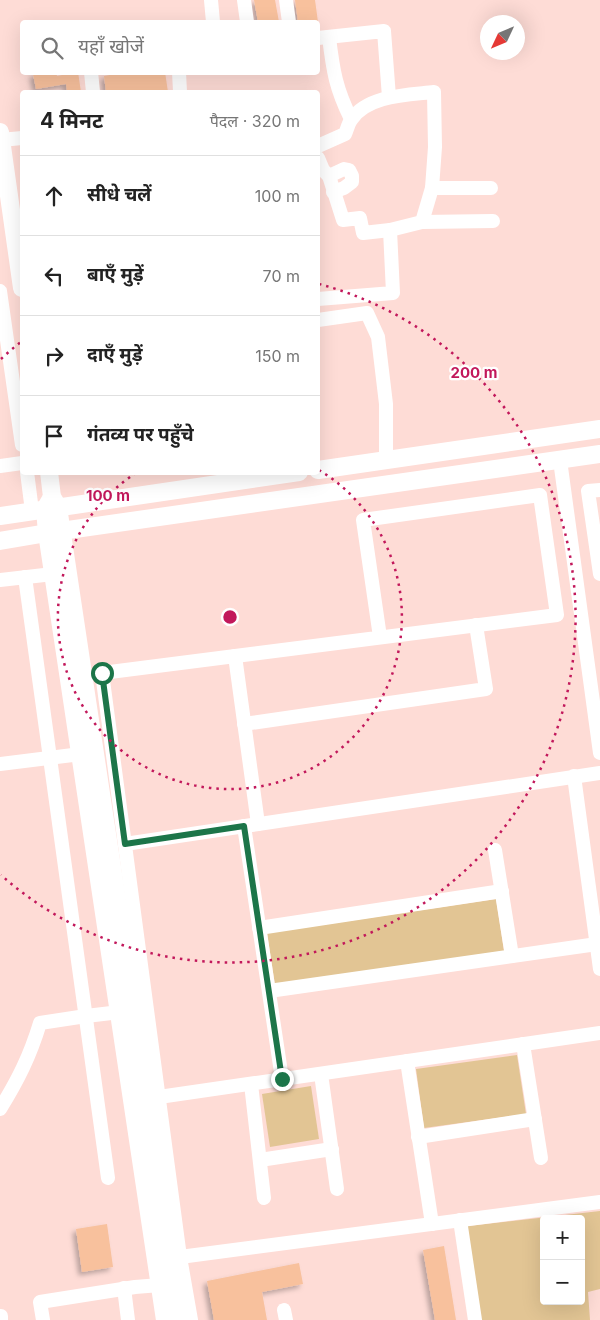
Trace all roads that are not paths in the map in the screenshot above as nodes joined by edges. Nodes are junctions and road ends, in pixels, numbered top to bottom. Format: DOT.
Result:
graph roads {
  1 [pos="211,0"];
  2 [pos="244,0"];
  3 [pos="286,0"];
  4 [pos="213,20"];
  5 [pos="247,20"];
  6 [pos="289,20"];
  7 [pos="324,38"];
  8 [pos="91,75"];
  9 [pos="179,75"];
  10 [pos="93,90"];
  11 [pos="180,90"];
  12 [pos="389,97"];
  13 [pos="352,119"];
  14 [pos="1,136"];
  15 [pos="20,138"];
  16 [pos="320,145"];
  17 [pos="320,163"];
  18 [pos="329,176"];
  19 [pos="432,188"];
  20 [pos="491,188"];
  21 [pos="333,192"];
  22 [pos="422,222"];
  23 [pos="493,222"];
  24 [pos="390,230"];
  25 [pos="20,274"];
  26 [pos="0,291"];
  27 [pos="373,295"];
  28 [pos="320,299"];
  29 [pos="367,313"];
  30 [pos="320,320"];
  31 [pos="600,429"];
  32 [pos="20,431"];
  33 [pos="600,454"];
  34 [pos="386,460"];
  35 [pos="560,460"];
  36 [pos="20,463"];
  37 [pos="0,466"];
  38 [pos="320,470"];
  39 [pos="29,475"];
  40 [pos="49,475"];
  41 [pos="277,475"];
  42 [pos="600,490"];
  43 [pos="47,506"];
  44 [pos="0,516"];
  45 [pos="54,532"];
  46 [pos="0,541"];
  47 [pos="53,574"];
  48 [pos="600,574"];
  49 [pos="25,577"];
  50 [pos="0,580"];
  51 [pos="476,625"];
  52 [pos="380,637"];
  53 [pos="235,656"];
  54 [pos="244,724"];
  55 [pos="600,753"];
  56 [pos="81,754"];
  57 [pos="50,758"];
  58 [pos="0,764"];
  59 [pos="600,772"];
  60 [pos="574,776"];
  61 [pos="258,824"];
  62 [pos="244,826"];
  63 [pos="125,844"];
  64 [pos="495,850"];
  65 [pos="502,891"];
  66 [pos="259,928"];
  67 [pos="597,944"];
  68 [pos="512,956"];
  69 [pos="600,969"];
  70 [pos="268,991"];
  71 [pos="120,1012"];
  72 [pos="86,1016"];
  73 [pos="600,1033"];
  74 [pos="523,1044"];
  75 [pos="407,1061"];
  76 [pos="321,1074"];
  77 [pos="282,1079"];
  78 [pos="251,1084"];
  79 [pos="159,1097"];
  80 [pos="0,1109"];
  81 [pos="535,1120"];
  82 [pos="418,1137"];
  83 [pos="332,1149"];
  84 [pos="541,1158"];
  85 [pos="260,1160"];
  86 [pos="108,1178"];
  87 [pos="337,1189"];
  88 [pos="264,1198"];
  89 [pos="600,1202"];
  90 [pos="460,1220"];
  91 [pos="432,1224"];
  92 [pos="180,1257"];
  93 [pos="160,1285"];
  94 [pos="124,1288"];
  95 [pos="43,1320"];
  96 [pos="128,1320"];
  97 [pos="165,1320"];
  98 [pos="180,1320"];
  99 [pos="191,1320"];
  100 [pos="474,1320"];
  1 -- 4 [label="street"];
  2 -- 5 [label="street"];
  3 -- 6 [label="street"];
  7 -- 12 [label="street"];
  7 -- 13 [label="street"];
  8 -- 10 [label="street"];
  9 -- 11 [label="street"];
  12 -- 13 [label="street"];
  12 -- 19 [label="street"];
  13 -- 16 [label="street"];
  14 -- 15 [label="street"];
  14 -- 25 [label="street"];
  17 -- 18 [label="street"];
  18 -- 21 [label="street"];
  18 -- 21 [label="street"];
  19 -- 20 [label="street"];
  19 -- 22 [label="street"];
  21 -- 24 [label="street"];
  22 -- 23 [label="street"];
  22 -- 24 [label="street"];
  24 -- 27 [label="street"];
  26 -- 32 [label="street"];
  27 -- 28 [label="street"];
  27 -- 29 [label="street"];
  29 -- 30 [label="street"];
  29 -- 34 [label="street"];
  31 -- 34 [label="street"];
  33 -- 35 [label="street"];
  34 -- 38 [label="street"];
  35 -- 45 [label="street"];
  35 -- 55 [label="street"];
  36 -- 37 [label="street"];
  39 -- 43 [label="street"];
  40 -- 43 [label="street"];
  41 -- 43 [label="street"];
  42 -- 48 [label="street"];
  43 -- 44 [label="street"];
  43 -- 45 [label="street"];
  45 -- 46 [label="street"];
  45 -- 47 [label="street"];
  45 -- 98 [label="street"];
  47 -- 49 [label="street"];
  47 -- 56 [label="street"];
  49 -- 50 [label="street"];
  49 -- 57 [label="street"];
  51 -- 52 [label="street"];
  51 -- 52 [label="street"];
  51 -- 54 [label="street"];
  52 -- 53 [label="street"];
  53 -- 54 [label="street"];
  53 -- 63 [label="street"];
  54 -- 61 [label="street"];
  56 -- 57 [label="street"];
  56 -- 71 [label="street"];
  57 -- 58 [label="street"];
  57 -- 72 [label="street"];
  59 -- 60 [label="street"];
  60 -- 61 [label="street"];
  60 -- 67 [label="street"];
  61 -- 62 [label="street"];
  62 -- 63 [label="street"];
  62 -- 66 [label="street"];
  63 -- 79 [label="street"];
  64 -- 65 [label="street"];
  65 -- 66 [label="street"];
  65 -- 68 [label="street"];
  66 -- 70 [label="street"];
  67 -- 68 [label="street"];
  67 -- 69 [label="street"];
  68 -- 70 [label="street"];
  70 -- 77 [label="street"];
  71 -- 72 [label="street"];
  71 -- 93 [label="street"];
  72 -- 80 [label="street"];
  72 -- 86 [label="street"];
  73 -- 74 [label="street"];
  74 -- 75 [label="street"];
  74 -- 81 [label="street"];
  75 -- 76 [label="street"];
  75 -- 82 [label="street"];
  76 -- 77 [label="street"];
  76 -- 83 [label="street"];
  77 -- 78 [label="street"];
  78 -- 79 [label="street"];
  78 -- 85 [label="street"];
  79 -- 92 [label="street"];
  81 -- 82 [label="street"];
  81 -- 84 [label="street"];
  82 -- 91 [label="street"];
  83 -- 85 [label="street"];
  83 -- 87 [label="street"];
  85 -- 88 [label="street"];
  89 -- 90 [label="street"];
  90 -- 91 [label="street"];
  90 -- 100 [label="street"];
  91 -- 92 [label="street"];
  92 -- 99 [label="street"];
  93 -- 94 [label="street"];
  93 -- 97 [label="street"];
  94 -- 95 [label="street"];
  94 -- 96 [label="street"];
}
